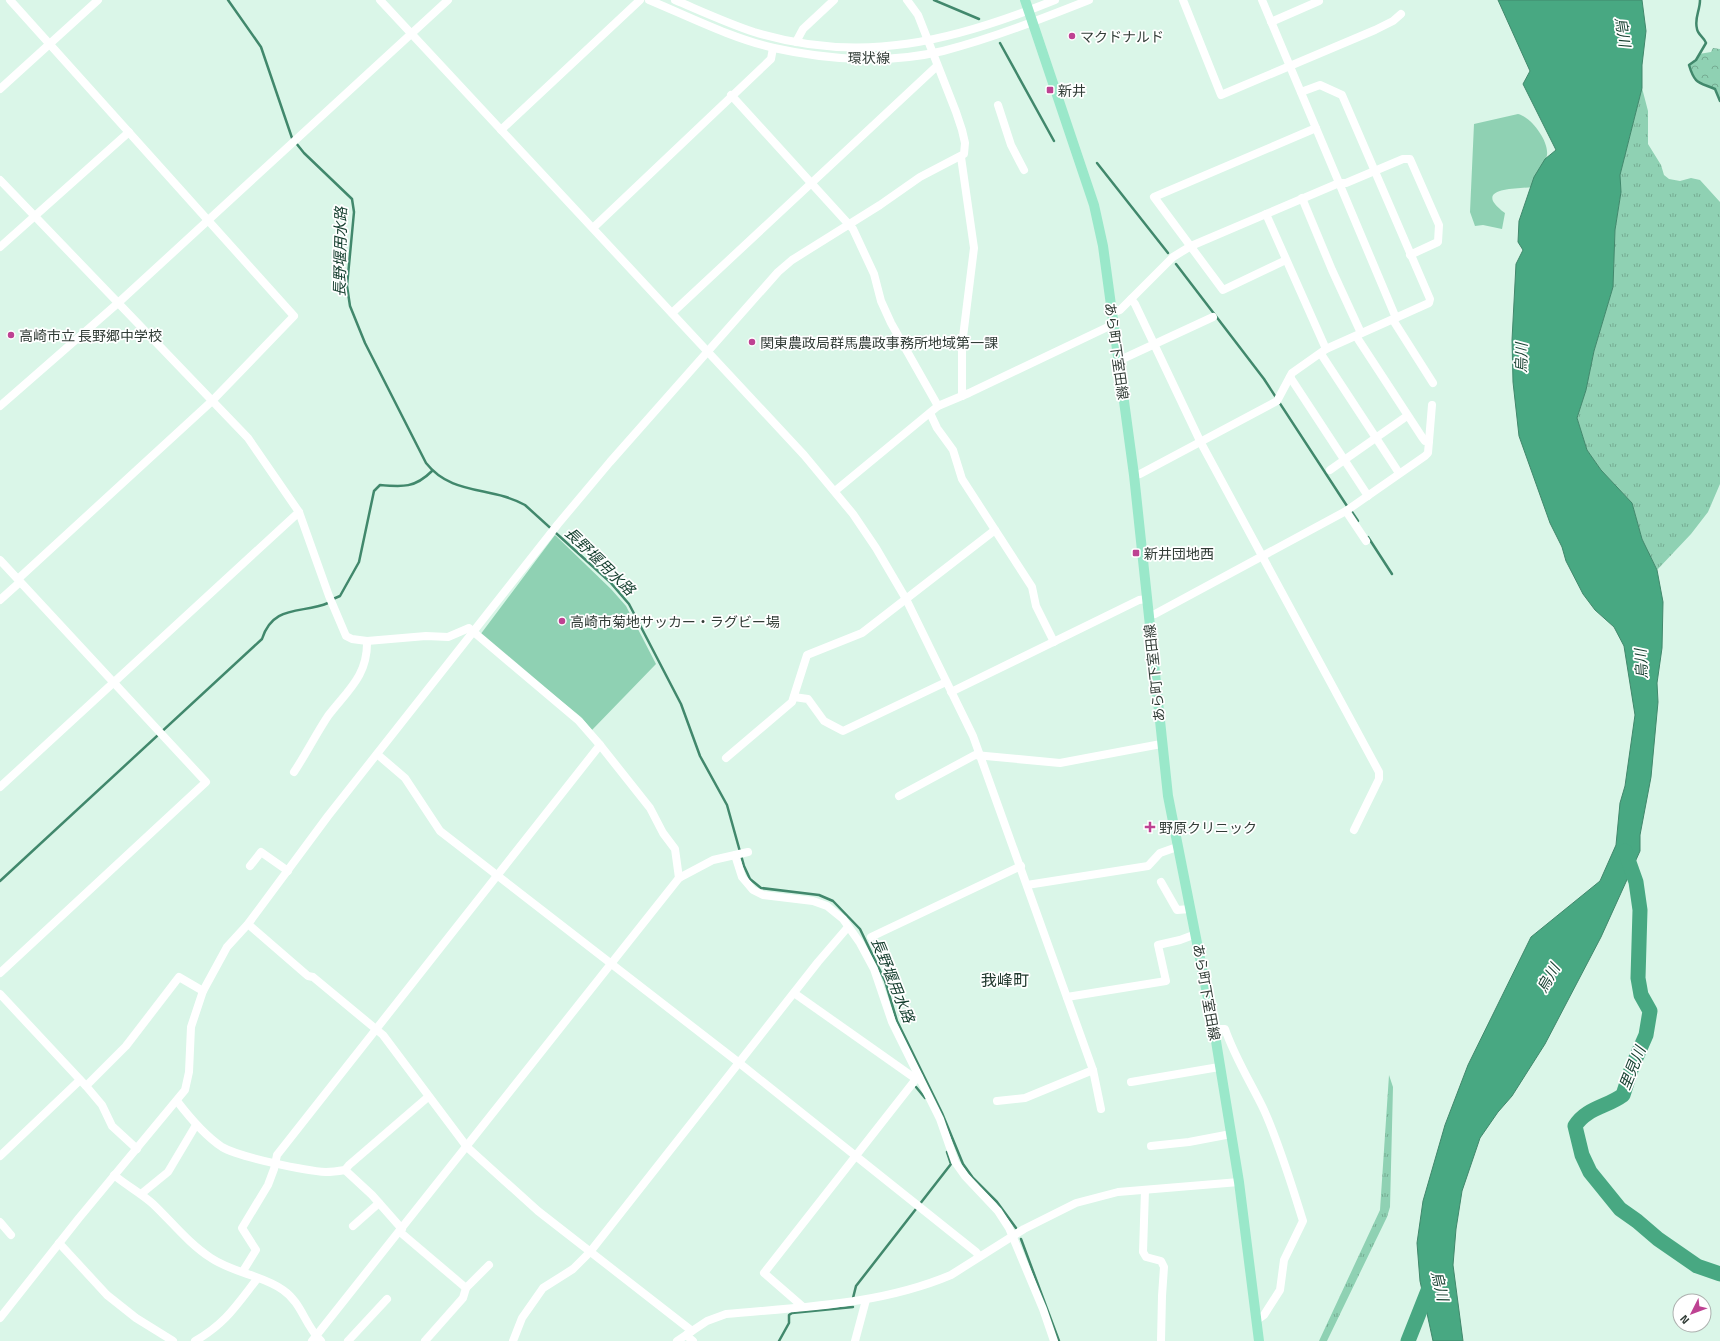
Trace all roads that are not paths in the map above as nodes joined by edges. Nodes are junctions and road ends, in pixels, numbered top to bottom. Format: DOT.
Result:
graph roads {
  1 [pos="10,0"];
  2 [pos="98,0"];
  3 [pos="380,0"];
  4 [pos="448,0"];
  5 [pos="640,0"];
  6 [pos="649,0"];
  7 [pos="675,0"];
  8 [pos="834,0"];
  9 [pos="907,0"];
  10 [pos="1025,0"];
  11 [pos="1055,0"];
  12 [pos="1089,0"];
  13 [pos="1183,0"];
  14 [pos="1262,0"];
  15 [pos="1319,1"];
  16 [pos="1028,11"];
  17 [pos="1401,14"];
  18 [pos="1032,22"];
  19 [pos="1271,22"];
  20 [pos="412,35"];
  21 [pos="928,41"];
  22 [pos="796,42"];
  23 [pos="49,44"];
  24 [pos="773,48"];
  25 [pos="933,53"];
  26 [pos="937,66"];
  27 [pos="1290,66"];
  28 [pos="0,89"];
  29 [pos="1301,92"];
  30 [pos="732,95"];
  31 [pos="998,105"];
  32 [pos="1316,128"];
  33 [pos="501,130"];
  34 [pos="129,132"];
  35 [pos="961,157"];
  36 [pos="1024,170"];
  37 [pos="1374,170"];
  38 [pos="0,180"];
  39 [pos="811,183"];
  40 [pos="1339,183"];
  41 [pos="1302,198"];
  42 [pos="1266,214"];
  43 [pos="35,216"];
  44 [pos="209,220"];
  45 [pos="849,224"];
  46 [pos="593,228"];
  47 [pos="1191,246"];
  48 [pos="0,247"];
  49 [pos="1410,255"];
  50 [pos="1286,260"];
  51 [pos="1131,299"];
  52 [pos="118,303"];
  53 [pos="672,313"];
  54 [pos="1112,313"];
  55 [pos="1213,317"];
  56 [pos="1394,319"];
  57 [pos="1114,324"];
  58 [pos="1359,335"];
  59 [pos="1154,345"];
  60 [pos="708,351"];
  61 [pos="1324,351"];
  62 [pos="1118,361"];
  63 [pos="1290,377"];
  64 [pos="1433,383"];
  65 [pos="962,396"];
  66 [pos="212,401"];
  67 [pos="1432,405"];
  68 [pos="0,406"];
  69 [pos="938,406"];
  70 [pos="930,413"];
  71 [pos="1407,416"];
  72 [pos="1376,438"];
  73 [pos="1429,441"];
  74 [pos="1201,443"];
  75 [pos="1344,460"];
  76 [pos="1330,470"];
  77 [pos="1399,473"];
  78 [pos="1134,475"];
  79 [pos="835,491"];
  80 [pos="1368,496"];
  81 [pos="1346,511"];
  82 [pos="299,512"];
  83 [pos="995,530"];
  84 [pos="1366,541"];
  85 [pos="1262,556"];
  86 [pos="0,560"];
  87 [pos="19,580"];
  88 [pos="906,599"];
  89 [pos="1146,599"];
  90 [pos="0,600"];
  91 [pos="1149,615"];
  92 [pos="474,632"];
  93 [pos="367,641"];
  94 [pos="1054,642"];
  95 [pos="113,682"];
  96 [pos="946,682"];
  97 [pos="951,692"];
  98 [pos="794,697"];
  99 [pos="1161,744"];
  100 [pos="600,745"];
  101 [pos="377,754"];
  102 [pos="980,754"];
  103 [pos="726,758"];
  104 [pos="294,772"];
  105 [pos="0,787"];
  106 [pos="899,796"];
  107 [pos="1354,830"];
  108 [pos="1177,847"];
  109 [pos="250,866"];
  110 [pos="1021,866"];
  111 [pos="288,871"];
  112 [pos="498,875"];
  113 [pos="679,878"];
  114 [pos="1161,882"];
  115 [pos="1028,885"];
  116 [pos="1190,909"];
  117 [pos="248,924"];
  118 [pos="848,927"];
  119 [pos="1196,934"];
  120 [pos="871,937"];
  121 [pos="610,963"];
  122 [pos="0,973"];
  123 [pos="203,991"];
  124 [pos="794,993"];
  125 [pos="0,994"];
  126 [pos="1068,998"];
  127 [pos="376,1029"];
  128 [pos="1214,1029"];
  129 [pos="738,1062"];
  130 [pos="1219,1067"];
  131 [pos="1093,1070"];
  132 [pos="918,1078"];
  133 [pos="1131,1082"];
  134 [pos="83,1083"];
  135 [pos="428,1097"];
  136 [pos="176,1101"];
  137 [pos="997,1101"];
  138 [pos="1101,1109"];
  139 [pos="196,1125"];
  140 [pos="1231,1134"];
  141 [pos="1151,1146"];
  142 [pos="467,1147"];
  143 [pos="137,1149"];
  144 [pos="0,1156"];
  145 [pos="855,1156"];
  146 [pos="275,1162"];
  147 [pos="345,1170"];
  148 [pos="114,1175"];
  149 [pos="1239,1182"];
  150 [pos="1146,1190"];
  151 [pos="141,1194"];
  152 [pos="379,1202"];
  153 [pos="0,1222"];
  154 [pos="353,1226"];
  155 [pos="401,1231"];
  156 [pos="11,1235"];
  157 [pos="1013,1236"];
  158 [pos="59,1243"];
  159 [pos="590,1252"];
  160 [pos="979,1256"];
  161 [pos="489,1265"];
  162 [pos="243,1271"];
  163 [pos="257,1279"];
  164 [pos="466,1288"];
  165 [pos="387,1299"];
  166 [pos="866,1300"];
  167 [pos="802,1306"];
  168 [pos="0,1318"];
  169 [pos="1257,1320"];
  170 [pos="689,1333"];
  171 [pos="316,1340"];
  172 [pos="173,1341"];
  173 [pos="195,1341"];
  174 [pos="348,1341"];
  175 [pos="425,1341"];
  176 [pos="513,1341"];
  177 [pos="677,1341"];
  178 [pos="692,1341"];
  179 [pos="855,1341"];
  180 [pos="1054,1341"];
  181 [pos="1161,1341"];
  182 [pos="1259,1341"];
  1 -- 23 [label="street"];
  2 -- 23 [label="street"];
  3 -- 20 [label="street"];
  4 -- 20 [label="street"];
  5 -- 33 [label="street"];
  6 -- 24 [label="street, 環状線"];
  7 -- 22 [label="street, 環状線"];
  8 -- 22 [label="street"];
  9 -- 21 [label="street"];
  10 -- 16 [label="main road, あら町下室田線"];
  11 -- 16 [label="street, 環状線"];
  12 -- 18 [label="street, 環状線"];
  13 -- 27 [label="street"];
  14 -- 19 [label="street"];
  15 -- 19 [label="street"];
  16 -- 18 [label="main road, あら町下室田線"];
  16 -- 21 [label="street, 環状線"];
  17 -- 27 [label="street"];
  18 -- 25 [label="street, 環状線"];
  18 -- 54 [label="main road, あら町下室田線"];
  19 -- 27 [label="street"];
  20 -- 33 [label="street"];
  20 -- 44 [label="street"];
  21 -- 22 [label="street, 環状線"];
  21 -- 25 [label="street"];
  23 -- 28 [label="street"];
  23 -- 34 [label="street"];
  24 -- 25 [label="street, 環状線"];
  24 -- 30 [label="street"];
  25 -- 26 [label="street"];
  26 -- 35 [label="street"];
  26 -- 39 [label="street"];
  27 -- 29 [label="street"];
  29 -- 32 [label="street"];
  29 -- 37 [label="street"];
  30 -- 39 [label="street"];
  30 -- 46 [label="street"];
  31 -- 36 [label="street"];
  32 -- 40 [label="street"];
  32 -- 47 [label="street"];
  33 -- 46 [label="street"];
  34 -- 43 [label="street"];
  34 -- 44 [label="street"];
  35 -- 45 [label="street"];
  35 -- 65 [label="street"];
  37 -- 40 [label="street"];
  37 -- 49 [label="street"];
  37 -- 49 [label="street"];
  38 -- 43 [label="street"];
  39 -- 45 [label="street"];
  39 -- 53 [label="street"];
  40 -- 41 [label="street"];
  40 -- 56 [label="street"];
  41 -- 42 [label="street"];
  41 -- 58 [label="street"];
  42 -- 47 [label="street"];
  42 -- 50 [label="street"];
  43 -- 48 [label="street"];
  43 -- 52 [label="street"];
  44 -- 52 [label="street"];
  44 -- 66 [label="street"];
  45 -- 60 [label="street"];
  45 -- 69 [label="street"];
  46 -- 53 [label="street"];
  47 -- 50 [label="street"];
  47 -- 51 [label="street"];
  49 -- 56 [label="street"];
  50 -- 61 [label="street"];
  51 -- 54 [label="street"];
  51 -- 59 [label="street"];
  52 -- 66 [label="street"];
  52 -- 68 [label="street"];
  53 -- 60 [label="street"];
  54 -- 57 [label="main road, あら町下室田線"];
  55 -- 59 [label="street"];
  56 -- 58 [label="street"];
  56 -- 64 [label="street"];
  57 -- 62 [label="main road, あら町下室田線"];
  57 -- 65 [label="street"];
  58 -- 61 [label="street"];
  58 -- 71 [label="street"];
  59 -- 62 [label="street"];
  59 -- 74 [label="street"];
  60 -- 79 [label="street"];
  60 -- 92 [label="street"];
  61 -- 63 [label="street"];
  61 -- 72 [label="street"];
  62 -- 78 [label="main road, あら町下室田線"];
  63 -- 74 [label="street"];
  63 -- 75 [label="street"];
  65 -- 69 [label="street"];
  66 -- 82 [label="street"];
  66 -- 87 [label="street"];
  67 -- 73 [label="street"];
  69 -- 70 [label="street"];
  70 -- 79 [label="street"];
  70 -- 83 [label="street"];
  71 -- 72 [label="street"];
  71 -- 73 [label="street"];
  72 -- 75 [label="street"];
  72 -- 77 [label="street"];
  73 -- 77 [label="street"];
  74 -- 78 [label="street"];
  74 -- 85 [label="street"];
  75 -- 76 [label="street"];
  75 -- 80 [label="street"];
  77 -- 80 [label="street"];
  78 -- 89 [label="main road, あら町下室田線"];
  79 -- 88 [label="street"];
  80 -- 81 [label="street"];
  81 -- 84 [label="street"];
  81 -- 85 [label="street"];
  82 -- 93 [label="street"];
  82 -- 95 [label="street"];
  83 -- 88 [label="street"];
  83 -- 94 [label="street"];
  85 -- 91 [label="street"];
  85 -- 107 [label="street"];
  86 -- 87 [label="street"];
  87 -- 90 [label="street"];
  87 -- 95 [label="street"];
  88 -- 96 [label="street"];
  88 -- 98 [label="street"];
  89 -- 91 [label="main road, あら町下室田線"];
  89 -- 94 [label="street"];
  91 -- 99 [label="main road, あら町下室田線"];
  92 -- 93 [label="street"];
  92 -- 100 [label="street"];
  92 -- 101 [label="street"];
  93 -- 104 [label="street"];
  94 -- 97 [label="street"];
  95 -- 105 [label="street"];
  95 -- 122 [label="street"];
  96 -- 97 [label="street"];
  96 -- 98 [label="street"];
  97 -- 102 [label="street"];
  98 -- 103 [label="street"];
  99 -- 102 [label="street"];
  99 -- 108 [label="main road, あら町下室田線"];
  100 -- 112 [label="street"];
  100 -- 113 [label="street"];
  101 -- 111 [label="street"];
  101 -- 112 [label="street"];
  102 -- 106 [label="street"];
  102 -- 110 [label="street"];
  108 -- 115 [label="street"];
  108 -- 116 [label="main road, あら町下室田線"];
  109 -- 111 [label="street"];
  110 -- 115 [label="street"];
  110 -- 120 [label="street"];
  111 -- 117 [label="street"];
  112 -- 121 [label="street"];
  112 -- 127 [label="street"];
  113 -- 118 [label="street"];
  113 -- 121 [label="street"];
  114 -- 116 [label="street"];
  115 -- 126 [label="street"];
  116 -- 119 [label="main road, あら町下室田線"];
  117 -- 123 [label="street"];
  117 -- 127 [label="street"];
  118 -- 124 [label="street"];
  118 -- 132 [label="street"];
  119 -- 126 [label="street"];
  119 -- 128 [label="main road, あら町下室田線"];
  121 -- 129 [label="street"];
  121 -- 142 [label="street"];
  123 -- 134 [label="street"];
  123 -- 136 [label="street"];
  124 -- 129 [label="street"];
  124 -- 132 [label="street"];
  125 -- 134 [label="street"];
  126 -- 131 [label="street"];
  127 -- 135 [label="street"];
  127 -- 146 [label="street"];
  128 -- 130 [label="main road, あら町下室田線"];
  128 -- 169 [label="street"];
  129 -- 145 [label="street"];
  129 -- 159 [label="street"];
  130 -- 133 [label="street"];
  130 -- 140 [label="main road, あら町下室田線"];
  131 -- 137 [label="street"];
  131 -- 138 [label="street"];
  132 -- 145 [label="street"];
  132 -- 157 [label="street"];
  134 -- 143 [label="street"];
  134 -- 144 [label="street"];
  135 -- 142 [label="street"];
  135 -- 147 [label="street"];
  136 -- 139 [label="street"];
  136 -- 143 [label="street"];
  139 -- 146 [label="street"];
  139 -- 151 [label="street"];
  140 -- 141 [label="street"];
  140 -- 149 [label="main road, あら町下室田線"];
  142 -- 155 [label="street"];
  142 -- 159 [label="street"];
  143 -- 148 [label="street"];
  145 -- 160 [label="street"];
  145 -- 167 [label="street"];
  146 -- 147 [label="street"];
  146 -- 162 [label="street"];
  147 -- 152 [label="street"];
  148 -- 151 [label="street"];
  148 -- 158 [label="street"];
  149 -- 150 [label="street"];
  149 -- 169 [label="main road, あら町下室田線"];
  150 -- 157 [label="street"];
  150 -- 181 [label="street"];
  151 -- 162 [label="street"];
  152 -- 154 [label="street"];
  152 -- 155 [label="street"];
  153 -- 156 [label="street"];
  155 -- 164 [label="street"];
  155 -- 171 [label="street"];
  157 -- 160 [label="street"];
  157 -- 180 [label="street"];
  158 -- 168 [label="street"];
  158 -- 172 [label="street"];
  159 -- 170 [label="street"];
  159 -- 176 [label="street"];
  160 -- 166 [label="street"];
  161 -- 164 [label="street"];
  162 -- 163 [label="street"];
  163 -- 171 [label="street"];
  163 -- 173 [label="street"];
  164 -- 175 [label="street"];
  165 -- 174 [label="street"];
  166 -- 167 [label="street"];
  166 -- 179 [label="street"];
  167 -- 170 [label="street"];
  169 -- 182 [label="main road, あら町下室田線"];
  170 -- 177 [label="street"];
  170 -- 178 [label="street"];
}
